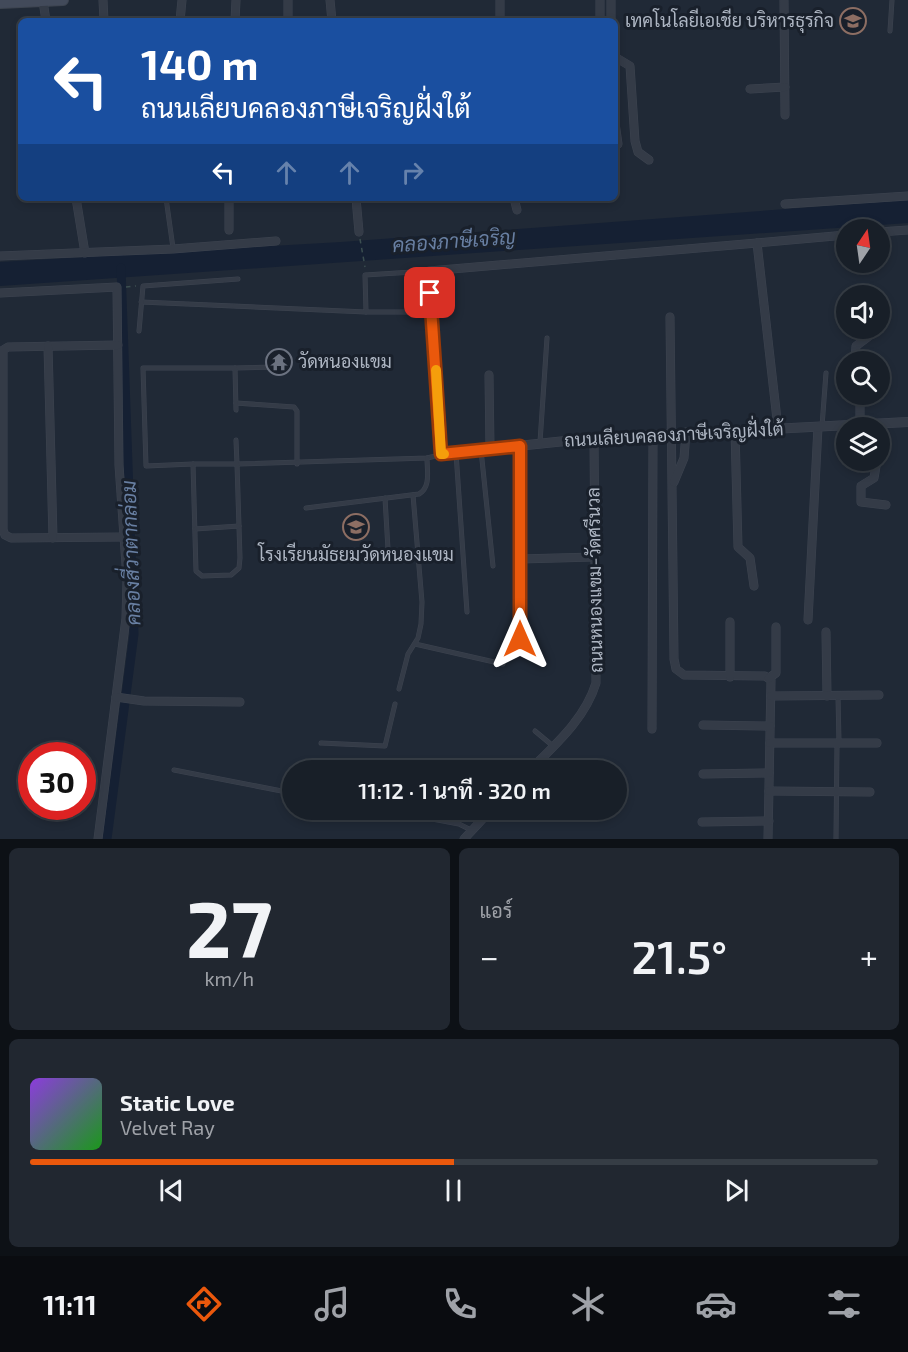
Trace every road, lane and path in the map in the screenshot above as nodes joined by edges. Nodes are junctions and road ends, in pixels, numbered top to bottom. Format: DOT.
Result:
graph roads {
  1 [pos="63,0"];
  2 [pos="103,0"];
  3 [pos="182,0"];
  4 [pos="236,0"];
  5 [pos="288,0"];
  6 [pos="330,0"];
  7 [pos="500,0"];
  8 [pos="600,0"];
  9 [pos="611,0"];
  10 [pos="784,0"];
  11 [pos="892,0"];
  12 [pos="43,1"];
  13 [pos="6,2"];
  14 [pos="46,18"];
  15 [pos="104,18"];
  16 [pos="180,18"];
  17 [pos="235,18"];
  18 [pos="288,18"];
  19 [pos="332,18"];
  20 [pos="500,18"];
  21 [pos="600,18"];
  22 [pos="611,18"];
  23 [pos="890,31"];
  24 [pos="618,59"];
  25 [pos="784,87"];
  26 [pos="750,89"];
  27 [pos="785,115"];
  28 [pos="650,160"];
  29 [pos="908,196"];
  30 [pos="76,201"];
  31 [pos="166,201"];
  32 [pos="229,201"];
  33 [pos="356,201"];
  34 [pos="515,201"];
  35 [pos="785,204"];
  36 [pos="517,210"];
  37 [pos="229,230"];
  38 [pos="908,230"];
  39 [pos="890,231"];
  40 [pos="359,232"];
  41 [pos="836,236"];
  42 [pos="276,241"];
  43 [pos="757,243"];
  44 [pos="173,249"];
  45 [pos="85,253"];
  46 [pos="0,256"];
  47 [pos="364,267"];
  48 [pos="429,270"];
  49 [pos="238,279"];
  50 [pos="143,286"];
  51 [pos="117,287"];
  52 [pos="0,292"];
  53 [pos="141,302"];
  54 [pos="366,312"];
  55 [pos="420,312"];
  56 [pos="670,317"];
  57 [pos="138,331"];
  58 [pos="547,338"];
  59 [pos="865,339"];
  60 [pos="118,345"];
  61 [pos="48,346"];
  62 [pos="856,351"];
  63 [pos="277,367"];
  64 [pos="235,368"];
  65 [pos="826,373"];
  66 [pos="489,375"];
  67 [pos="236,403"];
  68 [pos="236,410"];
  69 [pos="908,422"];
  70 [pos="890,423"];
  71 [pos="836,426"];
  72 [pos="820,427"];
  73 [pos="778,428"];
  74 [pos="735,430"];
  75 [pos="673,432"];
  76 [pos="686,432"];
  77 [pos="653,434"];
  78 [pos="594,438"];
  79 [pos="236,440"];
  80 [pos="540,443"];
  81 [pos="520,446"];
  82 [pos="486,449"];
  83 [pos="456,452"];
  84 [pos="441,454"];
  85 [pos="427,458"];
  86 [pos="193,464"];
  87 [pos="237,464"];
  88 [pos="297,464"];
  89 [pos="874,471"];
  90 [pos="673,484"];
  91 [pos="413,495"];
  92 [pos="385,498"];
  93 [pos="886,505"];
  94 [pos="306,508"];
  95 [pos="239,526"];
  96 [pos="195,529"];
  97 [pos="124,537"];
  98 [pos="53,538"];
  99 [pos="594,557"];
  100 [pos="330,558"];
  101 [pos="520,559"];
  102 [pos="493,566"];
  103 [pos="754,586"];
  104 [pos="467,612"];
  105 [pos="808,620"];
  106 [pos="730,622"];
  107 [pos="776,627"];
  108 [pos="826,632"];
  109 [pos="520,639"];
  110 [pos="415,644"];
  111 [pos="503,664"];
  112 [pos="730,677"];
  113 [pos="770,678"];
  114 [pos="399,689"];
  115 [pos="879,695"];
  116 [pos="771,696"];
  117 [pos="827,696"];
  118 [pos="838,696"];
  119 [pos="121,697"];
  120 [pos="240,702"];
  121 [pos="395,704"];
  122 [pos="703,725"];
  123 [pos="770,726"];
  124 [pos="651,729"];
  125 [pos="535,731"];
  126 [pos="321,743"];
  127 [pos="770,743"];
  128 [pos="838,743"];
  129 [pos="877,743"];
  130 [pos="554,746"];
  131 [pos="540,760"];
  132 [pos="174,770"];
  133 [pos="769,772"];
  134 [pos="703,774"];
  135 [pos="282,791"];
  136 [pos="769,791"];
  137 [pos="837,792"];
  138 [pos="870,792"];
  139 [pos="438,820"];
  140 [pos="481,820"];
  141 [pos="769,821"];
  142 [pos="702,822"];
  143 [pos="471,830"];
  144 [pos="98,839"];
  145 [pos="464,839"];
  146 [pos="768,839"];
  147 [pos="836,839"];
  1 -- 12 [label="main road"];
  2 -- 15 [label="street"];
  3 -- 16 [label="street"];
  4 -- 17 [label="street"];
  5 -- 18 [label="street"];
  6 -- 19 [label="street"];
  7 -- 20 [label="street"];
  8 -- 21 [label="street"];
  9 -- 22 [label="street"];
  10 -- 25 [label="street"];
  11 -- 23 [label="lane"];
  12 -- 13 [label="main road"];
  12 -- 14 [label="street"];
  24 -- 28 [label="street"];
  25 -- 26 [label="street"];
  25 -- 27 [label="street"];
  29 -- 35 [label="street"];
  30 -- 45 [label="street"];
  31 -- 44 [label="lane"];
  32 -- 37 [label="street"];
  33 -- 40 [label="street"];
  34 -- 36 [label="street"];
  38 -- 39 [label="street"];
  40 -- 47 [label="path"];
  41 -- 43 [label="street"];
  42 -- 44 [label="street"];
  43 -- 48 [label="street"];
  43 -- 73 [label="street"];
  44 -- 45 [label="street"];
  45 -- 46 [label="street"];
  48 -- 54 [label="lane"];
  48 -- 84 [label="street"];
  49 -- 50 [label="lane"];
  50 -- 51 [label="path"];
  50 -- 53 [label="lane"];
  51 -- 52 [label="street"];
  51 -- 60 [label="street"];
  53 -- 54 [label="lane"];
  53 -- 57 [label="lane"];
  54 -- 55 [label="lane"];
  56 -- 75 [label="street"];
  58 -- 80 [label="lane"];
  59 -- 62 [label="street"];
  60 -- 61 [label="street"];
  60 -- 97 [label="street"];
  61 -- 98 [label="street"];
  61 -- 98 [label="street"];
  63 -- 64 [label="lane"];
  64 -- 67 [label="lane"];
  64 -- 86 [label="lane"];
  65 -- 72 [label="lane"];
  66 -- 82 [label="street"];
  67 -- 68 [label="lane"];
  67 -- 88 [label="lane"];
  69 -- 70 [label="street, ถนนเลียบคลองภาษีเจริญฝั่งใต้"];
  71 -- 72 [label="street, ถนนเลียบคลองภาษีเจริญฝั่งใต้"];
  72 -- 73 [label="street, ถนนเลียบคลองภาษีเจริญฝั่งใต้"];
  72 -- 105 [label="street"];
  73 -- 74 [label="street, ถนนเลียบคลองภาษีเจริญฝั่งใต้"];
  74 -- 76 [label="street, ถนนเลียบคลองภาษีเจริญฝั่งใต้"];
  74 -- 103 [label="street"];
  75 -- 76 [label="street, ถนนเลียบคลองภาษีเจริญฝั่งใต้"];
  75 -- 77 [label="street, ถนนเลียบคลองภาษีเจริญฝั่งใต้"];
  75 -- 90 [label="street"];
  76 -- 90 [label="street"];
  77 -- 78 [label="street, ถนนเลียบคลองภาษีเจริญฝั่งใต้"];
  77 -- 124 [label="street"];
  78 -- 80 [label="street, ถนนเลียบคลองภาษีเจริญฝั่งใต้"];
  78 -- 99 [label="street, ถนนหนองแขม-วัดศรีนวล"];
  79 -- 87 [label="lane"];
  80 -- 81 [label="street, ถนนเลียบคลองภาษีเจริญฝั่งใต้"];
  81 -- 82 [label="street, ถนนเลียบคลองภาษีเจริญฝั่งใต้"];
  81 -- 101 [label="street"];
  82 -- 83 [label="street, ถนนเลียบคลองภาษีเจริญฝั่งใต้"];
  82 -- 102 [label="lane"];
  83 -- 84 [label="street, ถนนเลียบคลองภาษีเจริญฝั่งใต้"];
  83 -- 104 [label="lane"];
  84 -- 85 [label="lane"];
  85 -- 88 [label="lane"];
  85 -- 91 [label="lane"];
  86 -- 87 [label="lane"];
  86 -- 96 [label="lane"];
  87 -- 88 [label="lane"];
  87 -- 95 [label="lane"];
  89 -- 93 [label="street"];
  90 -- 112 [label="street"];
  91 -- 92 [label="lane"];
  91 -- 110 [label="lane"];
  92 -- 94 [label="lane"];
  92 -- 100 [label="lane"];
  95 -- 96 [label="lane"];
  95 -- 96 [label="lane"];
  97 -- 98 [label="street"];
  97 -- 119 [label="street"];
  99 -- 101 [label="street"];
  99 -- 130 [label="street, ถนนหนองแขม-วัดศรีนวล"];
  101 -- 109 [label="street"];
  106 -- 112 [label="street"];
  107 -- 113 [label="street"];
  108 -- 117 [label="street"];
  110 -- 111 [label="lane"];
  110 -- 114 [label="lane"];
  112 -- 113 [label="street"];
  113 -- 116 [label="street"];
  115 -- 118 [label="street"];
  116 -- 117 [label="street"];
  116 -- 123 [label="street"];
  117 -- 118 [label="street"];
  118 -- 128 [label="lane"];
  119 -- 120 [label="street"];
  119 -- 144 [label="street"];
  121 -- 126 [label="lane"];
  122 -- 123 [label="street"];
  123 -- 127 [label="street"];
  125 -- 130 [label="lane"];
  127 -- 128 [label="street"];
  127 -- 133 [label="street"];
  128 -- 129 [label="street"];
  128 -- 137 [label="lane"];
  130 -- 131 [label="street, ถนนหนองแขม-วัดศรีนวล"];
  132 -- 135 [label="lane"];
  133 -- 134 [label="street"];
  133 -- 136 [label="street"];
  136 -- 137 [label="street"];
  136 -- 141 [label="street"];
  137 -- 138 [label="street"];
  137 -- 147 [label="lane"];
  139 -- 143 [label="lane"];
  140 -- 143 [label="street"];
  141 -- 142 [label="street"];
  141 -- 146 [label="street"];
  143 -- 145 [label="street"];
}
